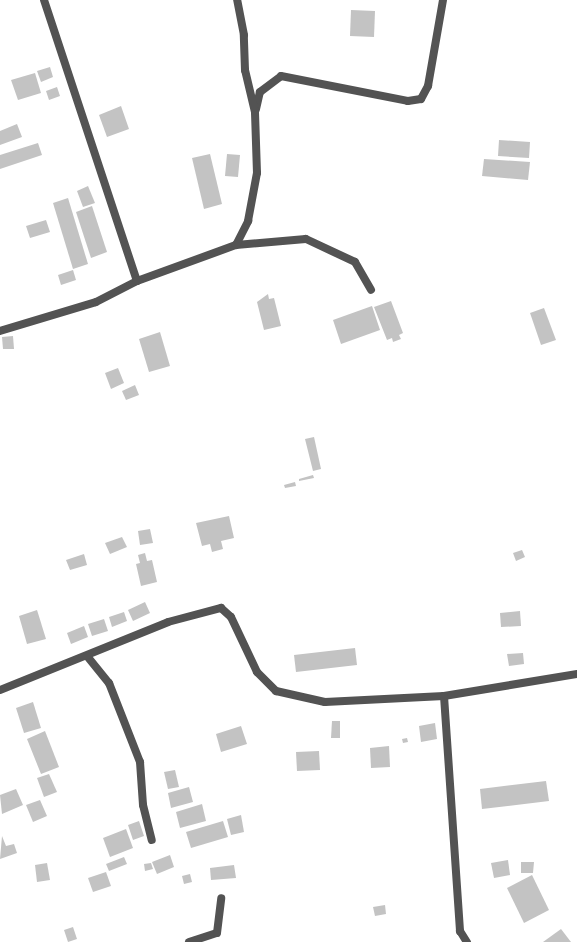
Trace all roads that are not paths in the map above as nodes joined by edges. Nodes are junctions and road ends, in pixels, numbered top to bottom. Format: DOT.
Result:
graph roads {
  1 [pos="44,0"];
  2 [pos="237,0"];
  3 [pos="442,0"];
  4 [pos="255,112"];
  5 [pos="236,245"];
  6 [pos="137,281"];
  7 [pos="371,290"];
  8 [pos="0,331"];
  9 [pos="87,656"];
  10 [pos="577,674"];
  11 [pos="0,690"];
  12 [pos="444,696"];
  13 [pos="152,840"];
  14 [pos="221,898"];
  15 [pos="189,942"];
  16 [pos="467,942"];
  1 -- 6 [label="street"];
  2 -- 4 [label="street"];
  3 -- 4 [label="street"];
  4 -- 5 [label="street"];
  5 -- 6 [label="street"];
  5 -- 7 [label="street"];
  6 -- 8 [label="street"];
  9 -- 11 [label="street"];
  9 -- 12 [label="street"];
  9 -- 13 [label="street"];
  10 -- 12 [label="street"];
  12 -- 16 [label="street"];
  14 -- 15 [label="street"];
}
